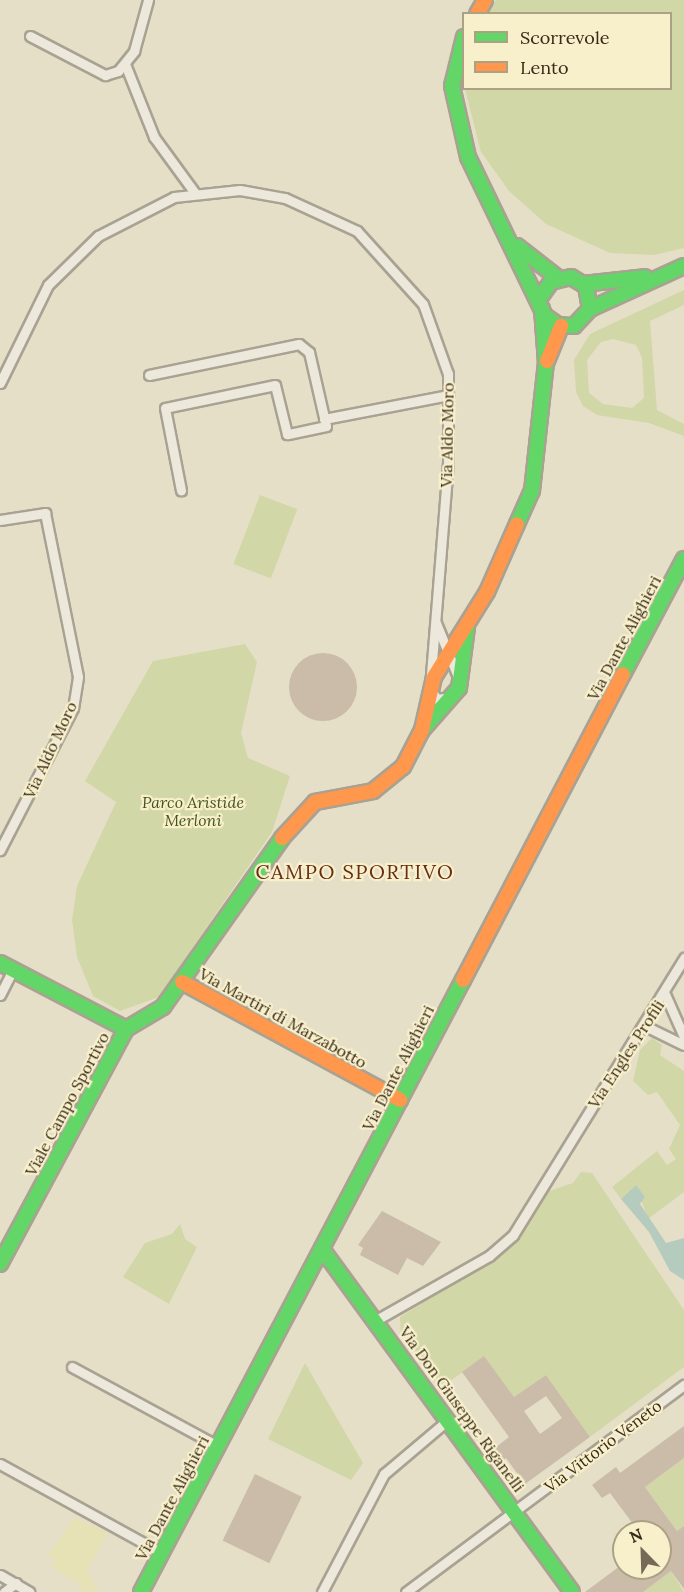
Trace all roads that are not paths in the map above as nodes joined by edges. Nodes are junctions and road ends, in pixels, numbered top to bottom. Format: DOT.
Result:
graph roads {
  1 [pos="148,0"];
  2 [pos="30,36"];
  3 [pos="462,45"];
  4 [pos="125,64"];
  5 [pos="195,193"];
  6 [pos="513,243"];
  7 [pos="684,266"];
  8 [pos="656,276"];
  9 [pos="558,278"];
  10 [pos="583,284"];
  11 [pos="541,303"];
  12 [pos="590,309"];
  13 [pos="561,326"];
  14 [pos="546,363"];
  15 [pos="149,375"];
  16 [pos="0,383"];
  17 [pos="449,395"];
  18 [pos="324,419"];
  19 [pos="181,490"];
  20 [pos="0,520"];
  21 [pos="684,559"];
  22 [pos="435,621"];
  23 [pos="467,627"];
  24 [pos="449,653"];
  25 [pos="460,681"];
  26 [pos="430,689"];
  27 [pos="453,696"];
  28 [pos="422,730"];
  29 [pos="0,850"];
  30 [pos="684,958"];
  31 [pos="0,963"];
  32 [pos="13,970"];
  33 [pos="182,982"];
  34 [pos="665,994"];
  35 [pos="0,995"];
  36 [pos="645,1026"];
  37 [pos="126,1029"];
  38 [pos="684,1037"];
  39 [pos="684,1045"];
  40 [pos="400,1100"];
  41 [pos="322,1249"];
  42 [pos="0,1264"];
  43 [pos="378,1319"];
  44 [pos="72,1367"];
  45 [pos="684,1385"];
  46 [pos="449,1419"];
  47 [pos="218,1446"];
  48 [pos="0,1464"];
  49 [pos="515,1511"];
  50 [pos="162,1553"];
  51 [pos="0,1575"];
  52 [pos="16,1583"];
  53 [pos="4,1592"];
  54 [pos="30,1592"];
  55 [pos="141,1592"];
  56 [pos="322,1592"];
  57 [pos="406,1592"];
  58 [pos="572,1592"];
  1 -- 4 [label="street"];
  2 -- 4 [label="street"];
  3 -- 6 [label="street"];
  4 -- 5 [label="street"];
  5 -- 16 [label="street, Via Aldo Moro"];
  5 -- 17 [label="street, Via Aldo Moro"];
  6 -- 9 [label="street"];
  6 -- 11 [label="street"];
  7 -- 8 [label="street"];
  8 -- 10 [label="street"];
  8 -- 12 [label="street"];
  9 -- 10 [label="street"];
  9 -- 11 [label="street"];
  10 -- 12 [label="street"];
  11 -- 13 [label="street"];
  11 -- 14 [label="street, Viale Campo Sportivo"];
  12 -- 13 [label="street"];
  13 -- 14 [label="street, Viale Campo Sportivo"];
  14 -- 23 [label="street, Viale Campo Sportivo"];
  15 -- 18 [label="street"];
  17 -- 18 [label="street"];
  17 -- 22 [label="street, Via Aldo Moro"];
  18 -- 19 [label="street"];
  20 -- 29 [label="street, Via Aldo Moro"];
  21 -- 40 [label="street, Via Dante Alighieri"];
  22 -- 24 [label="street, Via Aldo Moro"];
  22 -- 26 [label="street, Via Aldo Moro"];
  23 -- 24 [label="street, Viale Campo Sportivo"];
  23 -- 25 [label="street, Viale Campo Sportivo"];
  24 -- 25 [label="street"];
  24 -- 26 [label="street, Viale Campo Sportivo"];
  25 -- 27 [label="street, Viale Campo Sportivo"];
  26 -- 27 [label="street"];
  26 -- 28 [label="street, Viale Campo Sportivo"];
  27 -- 28 [label="street, Viale Campo Sportivo"];
  28 -- 33 [label="street, Viale Campo Sportivo"];
  30 -- 34 [label="street, Via Engles Profili"];
  31 -- 32 [label="street"];
  32 -- 35 [label="street"];
  32 -- 37 [label="street"];
  33 -- 37 [label="street, Viale Campo Sportivo"];
  33 -- 40 [label="street, Via Martiri di Marzabotto"];
  34 -- 36 [label="street, Via Engles Profili"];
  34 -- 38 [label="street"];
  36 -- 39 [label="street"];
  36 -- 43 [label="street, Via Engles Profili"];
  37 -- 42 [label="street, Viale Campo Sportivo"];
  40 -- 41 [label="street, Via Dante Alighieri"];
  41 -- 43 [label="street, Via Don Giuseppe Riganelli"];
  41 -- 47 [label="street, Via Dante Alighieri"];
  43 -- 46 [label="street, Via Don Giuseppe Riganelli"];
  44 -- 47 [label="street"];
  45 -- 49 [label="street, Via Vittorio Veneto"];
  46 -- 49 [label="street, Via Don Giuseppe Riganelli"];
  46 -- 56 [label="street"];
  47 -- 50 [label="street, Via Dante Alighieri"];
  48 -- 50 [label="street"];
  49 -- 57 [label="street, Via Vittorio Veneto"];
  49 -- 58 [label="street, Via Don Giuseppe Riganelli"];
  50 -- 55 [label="street, Via Dante Alighieri"];
  51 -- 52 [label="street"];
  52 -- 53 [label="street"];
  52 -- 54 [label="street"];
}
